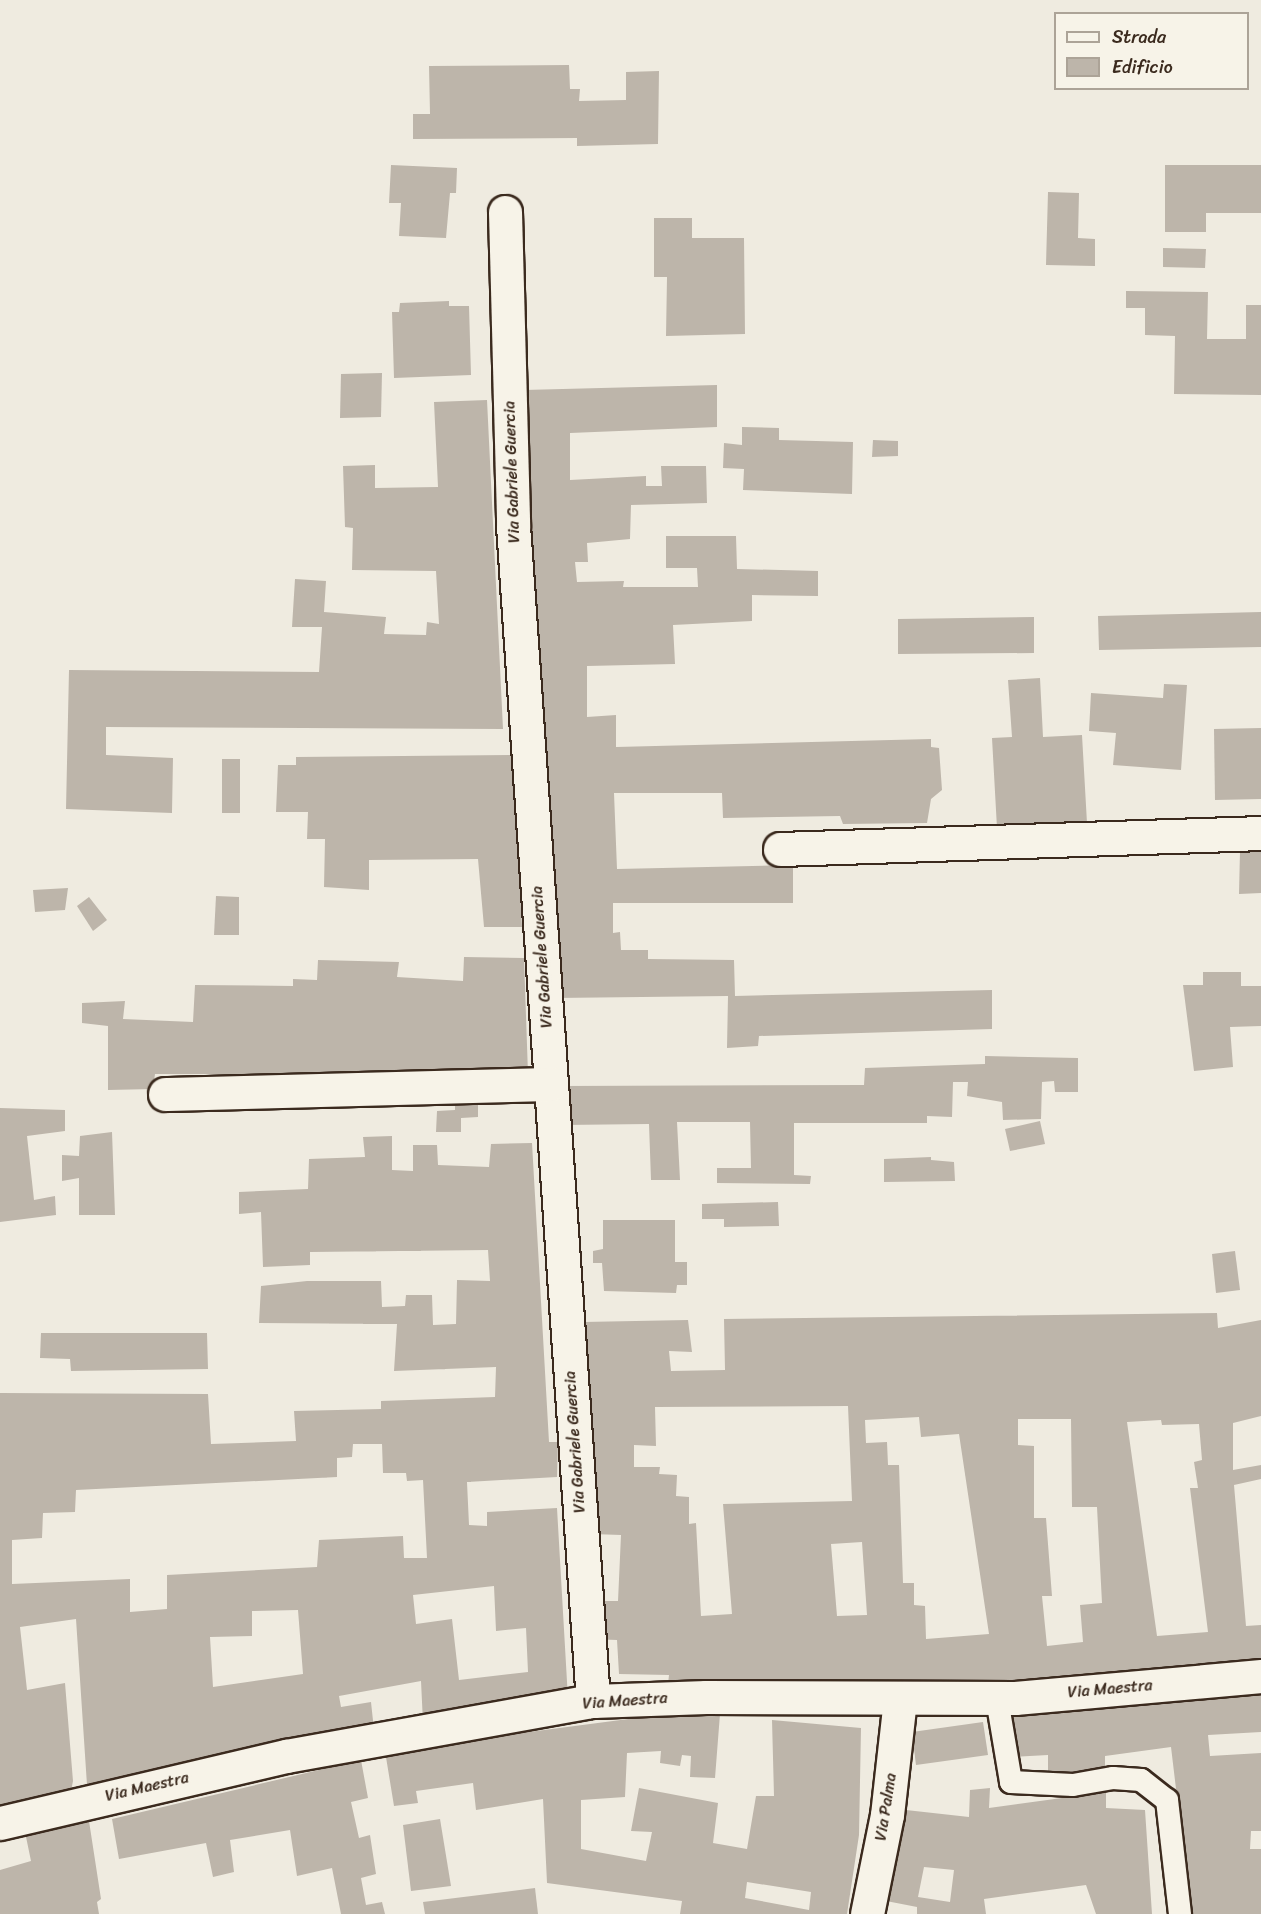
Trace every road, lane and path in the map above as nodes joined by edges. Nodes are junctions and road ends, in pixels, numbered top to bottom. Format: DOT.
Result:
graph roads {
  1 [pos="505,212"];
  2 [pos="1261,833"];
  3 [pos="780,849"];
  4 [pos="551,1084"];
  5 [pos="165,1094"];
  6 [pos="1261,1676"];
  7 [pos="998,1699"];
  8 [pos="900,1700"];
  9 [pos="593,1701"];
  10 [pos="0,1822"];
  11 [pos="867,1914"];
  12 [pos="1180,1914"];
  1 -- 4 [label="street, Via Gabriele Guercia"];
  2 -- 3 [label="street"];
  4 -- 5 [label="street"];
  4 -- 9 [label="street, Via Gabriele Guercia"];
  6 -- 7 [label="street, Via Maestra"];
  7 -- 8 [label="street, Via Maestra"];
  7 -- 12 [label="lane"];
  8 -- 9 [label="street, Via Maestra"];
  8 -- 11 [label="street, Via Palma"];
  9 -- 10 [label="street, Via Maestra"];
}
